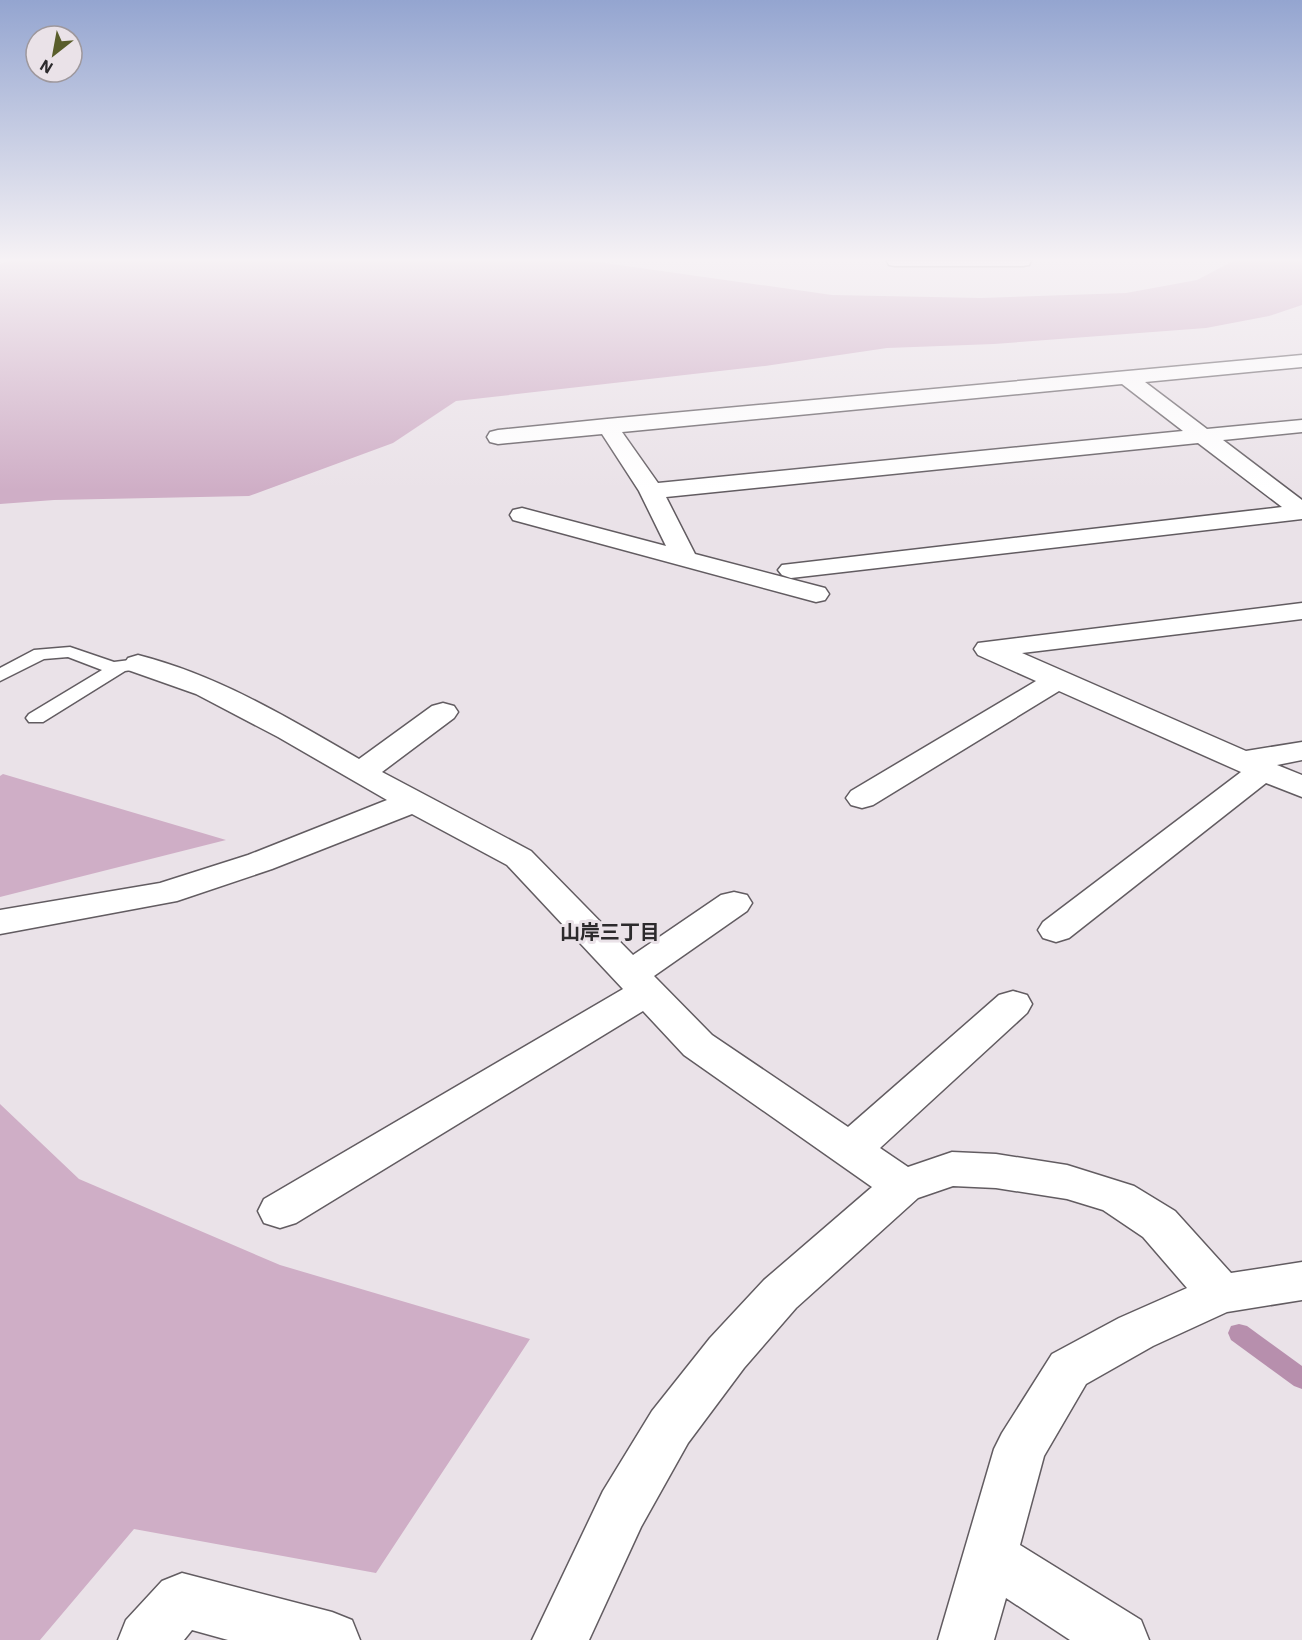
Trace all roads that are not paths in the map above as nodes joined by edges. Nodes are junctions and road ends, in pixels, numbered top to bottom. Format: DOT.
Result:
graph roads {
  1 [pos="1302,361"];
  2 [pos="1125,378"];
  3 [pos="607,425"];
  4 [pos="1302,426"];
  5 [pos="1200,436"];
  6 [pos="498,437"];
  7 [pos="651,491"];
  8 [pos="1302,511"];
  9 [pos="522,515"];
  10 [pos="685,559"];
  11 [pos="791,570"];
  12 [pos="816,594"];
  13 [pos="1302,611"];
  14 [pos="129,665"];
  15 [pos="0,675"];
  16 [pos="1059,679"];
  17 [pos="443,712"];
  18 [pos="36,718"];
  19 [pos="1302,752"];
  20 [pos="1253,765"];
  21 [pos="360,773"];
  22 [pos="1302,787"];
  23 [pos="862,798"];
  24 [pos="412,802"];
  25 [pos="734,903"];
  26 [pos="0,922"];
  27 [pos="1056,930"];
  28 [pos="640,983"];
  29 [pos="1013,1004"];
  30 [pos="851,1149"];
  31 [pos="903,1186"];
  32 [pos="280,1211"];
  33 [pos="1302,1281"];
  34 [pos="1221,1294"];
  35 [pos="989,1556"];
  36 [pos="146,1640"];
  37 [pos="332,1640"];
  38 [pos="560,1640"];
  39 [pos="966,1640"];
  40 [pos="1121,1640"];
  1 -- 2 [label="street"];
  2 -- 3 [label="street"];
  2 -- 5 [label="street"];
  3 -- 6 [label="street"];
  3 -- 7 [label="street"];
  4 -- 5 [label="street"];
  5 -- 7 [label="street"];
  5 -- 8 [label="street"];
  7 -- 10 [label="street"];
  8 -- 11 [label="street"];
  9 -- 10 [label="street"];
  10 -- 12 [label="street"];
  13 -- 16 [label="street"];
  14 -- 15 [label="lane"];
  14 -- 18 [label="lane"];
  14 -- 21 [label="street"];
  16 -- 20 [label="street"];
  16 -- 23 [label="street"];
  17 -- 21 [label="street"];
  19 -- 20 [label="street"];
  20 -- 22 [label="street"];
  20 -- 27 [label="street"];
  21 -- 24 [label="street"];
  24 -- 26 [label="street"];
  24 -- 28 [label="street"];
  25 -- 28 [label="street"];
  28 -- 30 [label="street"];
  28 -- 32 [label="street"];
  29 -- 30 [label="street"];
  30 -- 31 [label="street"];
  31 -- 34 [label="street"];
  31 -- 38 [label="street"];
  33 -- 34 [label="street"];
  34 -- 35 [label="street"];
  35 -- 39 [label="street"];
  35 -- 40 [label="street"];
  36 -- 37 [label="street"];
}
